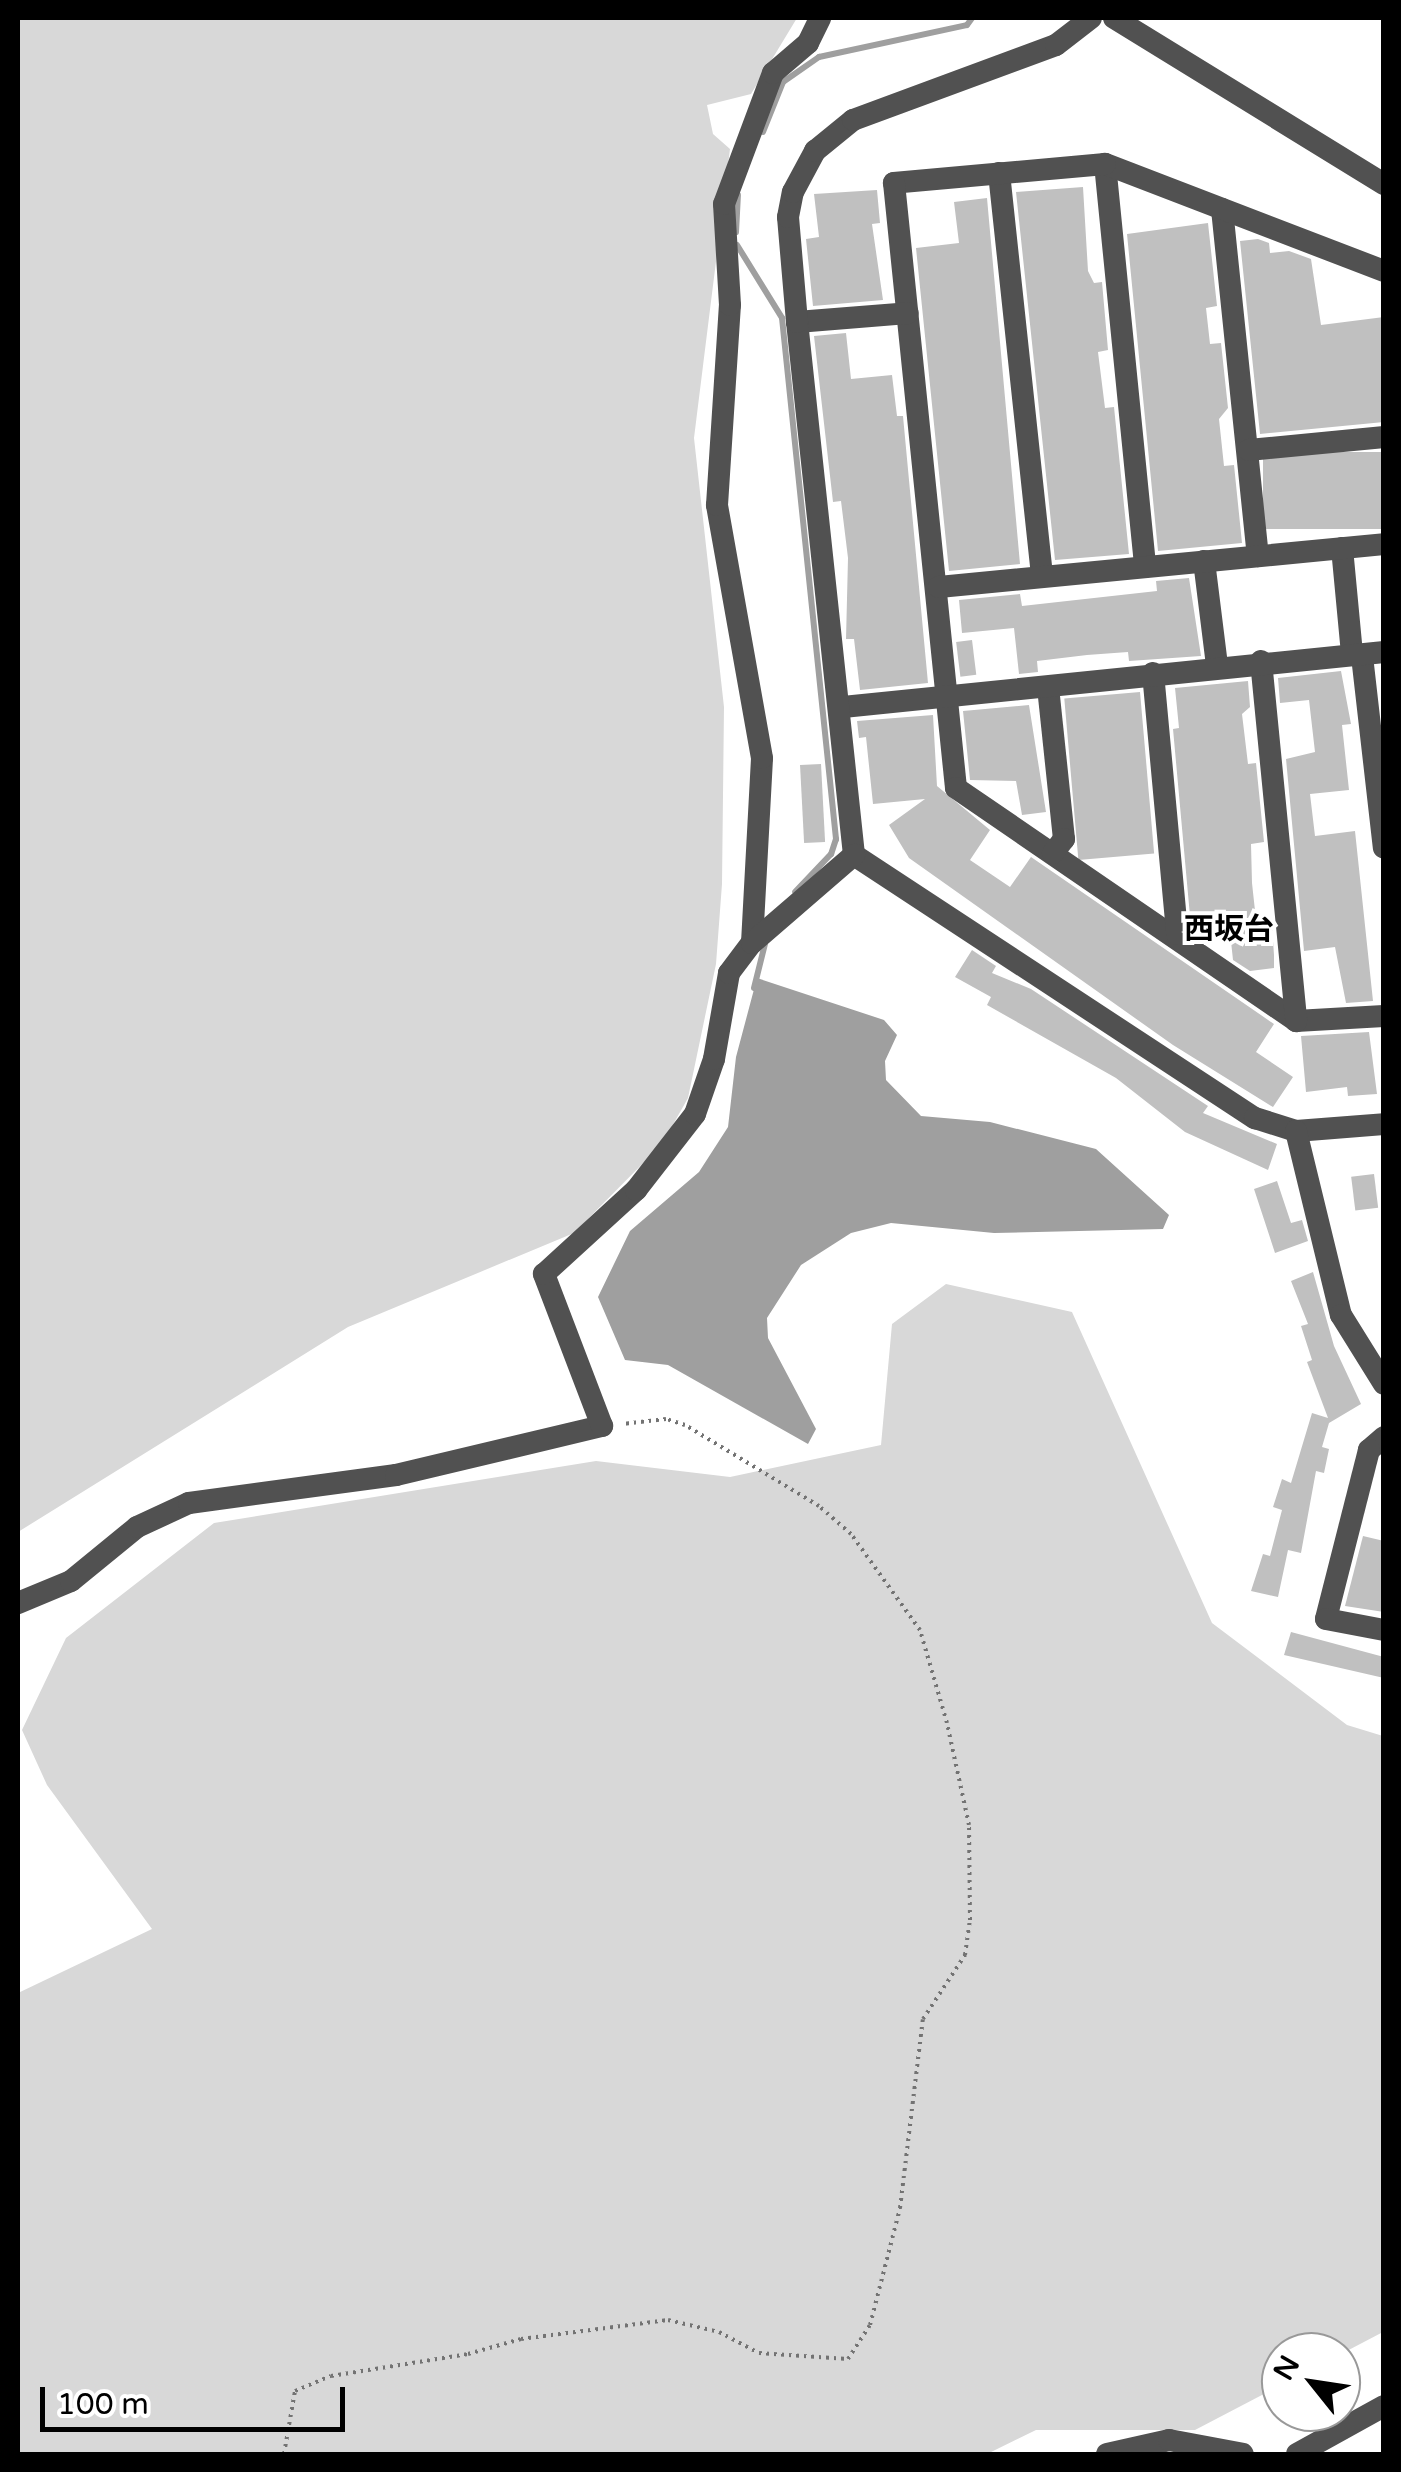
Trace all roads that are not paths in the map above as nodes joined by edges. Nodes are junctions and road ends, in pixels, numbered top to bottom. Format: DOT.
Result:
graph roads {
  1 [pos="820,18"];
  2 [pos="1091,18"];
  3 [pos="1114,18"];
  4 [pos="1105,164"];
  5 [pos="999,173"];
  6 [pos="1384,184"];
  7 [pos="1222,208"];
  8 [pos="1384,270"];
  9 [pos="908,313"];
  10 [pos="797,322"];
  11 [pos="1384,437"];
  12 [pos="1248,450"];
  13 [pos="1384,544"];
  14 [pos="1342,548"];
  15 [pos="1258,556"];
  16 [pos="1204,561"];
  17 [pos="1145,567"];
  18 [pos="1042,577"];
  19 [pos="939,587"];
  20 [pos="1366,654"];
  21 [pos="1261,662"];
  22 [pos="1217,666"];
  23 [pos="1153,674"];
  24 [pos="1048,687"];
  25 [pos="946,698"];
  26 [pos="843,706"];
  27 [pos="1384,848"];
  28 [pos="1053,853"];
  29 [pos="854,856"];
  30 [pos="1178,934"];
  31 [pos="752,943"];
  32 [pos="1384,1016"];
  33 [pos="1296,1020"];
  34 [pos="1384,1124"];
  35 [pos="1296,1131"];
  36 [pos="1384,1384"];
  37 [pos="1384,1436"];
  38 [pos="18,1603"];
  39 [pos="1384,1630"];
  40 [pos="1384,2406"];
  41 [pos="1107,2454"];
  42 [pos="1243,2454"];
  43 [pos="1297,2454"];
  1 -- 31 [label="street"];
  2 -- 10 [label="street"];
  3 -- 6 [label="street"];
  4 -- 5 [label="street"];
  4 -- 7 [label="street"];
  4 -- 17 [label="street"];
  5 -- 9 [label="street"];
  5 -- 18 [label="street"];
  7 -- 8 [label="street"];
  7 -- 12 [label="street"];
  9 -- 10 [label="street"];
  9 -- 19 [label="street"];
  10 -- 26 [label="street"];
  11 -- 12 [label="street"];
  12 -- 15 [label="street"];
  13 -- 14 [label="street"];
  14 -- 15 [label="street"];
  14 -- 20 [label="street"];
  15 -- 16 [label="street"];
  16 -- 17 [label="street"];
  16 -- 22 [label="street"];
  17 -- 18 [label="street"];
  18 -- 19 [label="street"];
  19 -- 25 [label="street"];
  20 -- 21 [label="street"];
  20 -- 27 [label="street"];
  21 -- 22 [label="street"];
  21 -- 33 [label="street"];
  22 -- 23 [label="street"];
  23 -- 24 [label="street"];
  23 -- 30 [label="street"];
  24 -- 25 [label="street"];
  24 -- 28 [label="street"];
  25 -- 26 [label="street"];
  25 -- 28 [label="street"];
  26 -- 29 [label="street"];
  28 -- 30 [label="street"];
  29 -- 31 [label="street"];
  29 -- 35 [label="street"];
  30 -- 33 [label="street"];
  31 -- 38 [label="street"];
  32 -- 33 [label="street"];
  34 -- 35 [label="street"];
  35 -- 36 [label="street"];
  37 -- 39 [label="street"];
  40 -- 43 [label="street"];
  41 -- 42 [label="street"];
}
